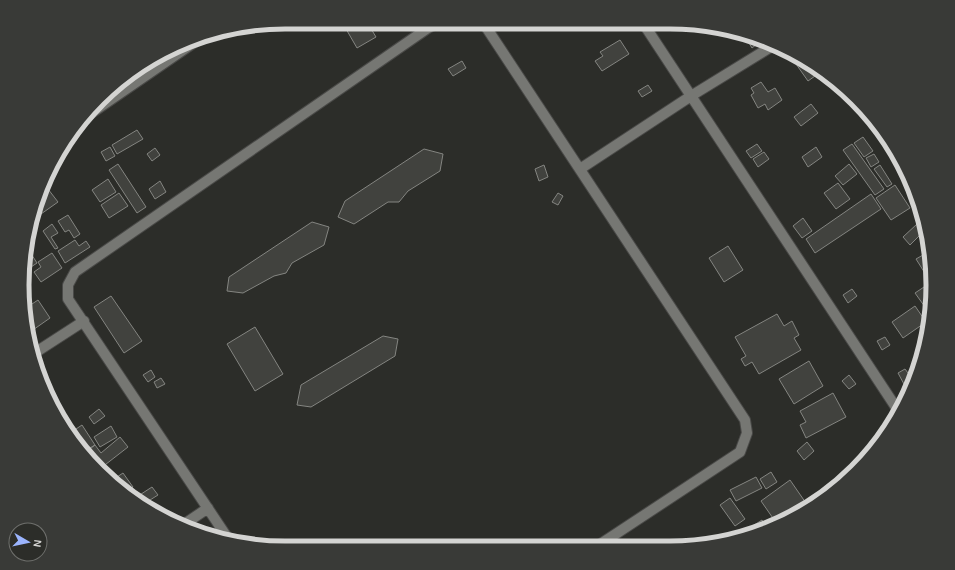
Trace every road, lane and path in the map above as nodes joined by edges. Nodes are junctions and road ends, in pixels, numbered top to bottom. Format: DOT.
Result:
graph roads {
  1 [pos="420,29"];
  2 [pos="488,29"];
  3 [pos="648,29"];
  4 [pos="770,49"];
  5 [pos="691,96"];
  6 [pos="580,169"];
  7 [pos="84,321"];
  8 [pos="38,351"];
  9 [pos="895,407"];
  10 [pos="208,508"];
  11 [pos="187,522"];
  12 [pos="225,533"];
  13 [pos="605,541"];
  1 -- 7 [label="street"];
  2 -- 6 [label="street"];
  3 -- 5 [label="street"];
  4 -- 5 [label="street"];
  5 -- 6 [label="street"];
  5 -- 9 [label="street"];
  6 -- 13 [label="street"];
  7 -- 8 [label="street"];
  7 -- 10 [label="street"];
  10 -- 11 [label="street"];
  10 -- 12 [label="street"];
}
